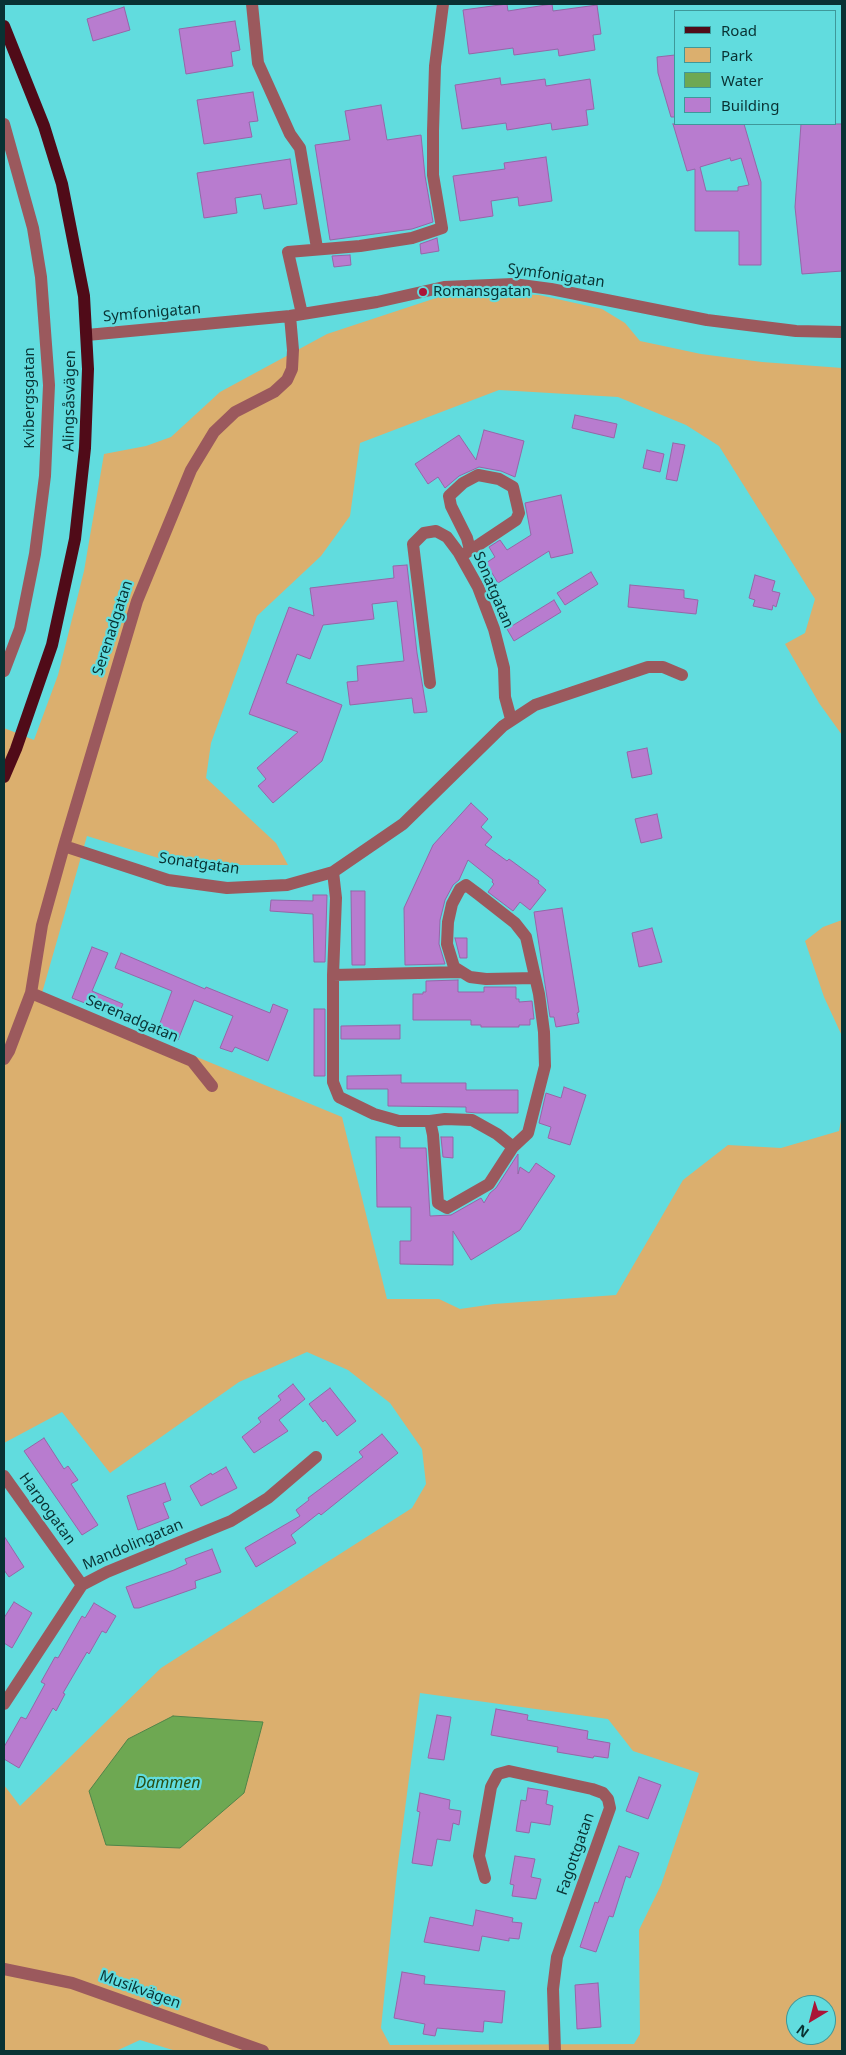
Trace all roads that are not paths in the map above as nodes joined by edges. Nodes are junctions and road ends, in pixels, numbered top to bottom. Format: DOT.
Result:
graph roads {
  1 [pos="252,4"];
  2 [pos="443,4"];
  3 [pos="4,26"];
  4 [pos="4,124"];
  5 [pos="317,248"];
  6 [pos="296,315"];
  7 [pos="842,332"];
  8 [pos="87,335"];
  9 [pos="465,553"];
  10 [pos="4,671"];
  11 [pos="682,676"];
  12 [pos="430,683"];
  13 [pos="512,719"];
  14 [pos="4,778"];
  15 [pos="64,846"];
  16 [pos="332,872"];
  17 [pos="461,972"];
  18 [pos="333,975"];
  19 [pos="535,978"];
  20 [pos="31,994"];
  21 [pos="4,1059"];
  22 [pos="212,1086"];
  23 [pos="430,1122"];
  24 [pos="513,1147"];
  25 [pos="316,1457"];
  26 [pos="4,1476"];
  27 [pos="82,1585"];
  28 [pos="4,1704"];
  29 [pos="485,1878"];
  30 [pos="4,1969"];
  31 [pos="263,2051"];
  32 [pos="555,2051"];
  1 -- 5 [label="street"];
  2 -- 5 [label="street"];
  3 -- 8 [label="main road, Alingsåsvägen"];
  4 -- 10 [label="street, Kvibergsgatan"];
  5 -- 6 [label="street"];
  6 -- 7 [label="street, Symfonigatan"];
  6 -- 8 [label="street, Symfonigatan"];
  6 -- 15 [label="street, Serenadgatan"];
  8 -- 14 [label="main road, Alingsåsvägen"];
  9 -- 9 [label="street"];
  9 -- 12 [label="street, Sonatgatan"];
  9 -- 13 [label="street, Sonatgatan"];
  11 -- 13 [label="street, Sonatgatan"];
  13 -- 16 [label="street, Sonatgatan"];
  15 -- 16 [label="street, Sonatgatan"];
  15 -- 20 [label="street, Serenadgatan"];
  16 -- 18 [label="street"];
  17 -- 18 [label="street"];
  17 -- 19 [label="street"];
  17 -- 19 [label="street"];
  18 -- 23 [label="street"];
  19 -- 24 [label="street"];
  20 -- 21 [label="street, Serenadgatan"];
  20 -- 22 [label="street, Serenadgatan"];
  23 -- 24 [label="street"];
  23 -- 24 [label="street"];
  25 -- 27 [label="street, Mandolingatan"];
  26 -- 27 [label="street, Harpogatan"];
  27 -- 28 [label="street, Mandolingatan"];
  29 -- 32 [label="street, Fagottgatan"];
  30 -- 31 [label="street, Musikvägen"];
}
